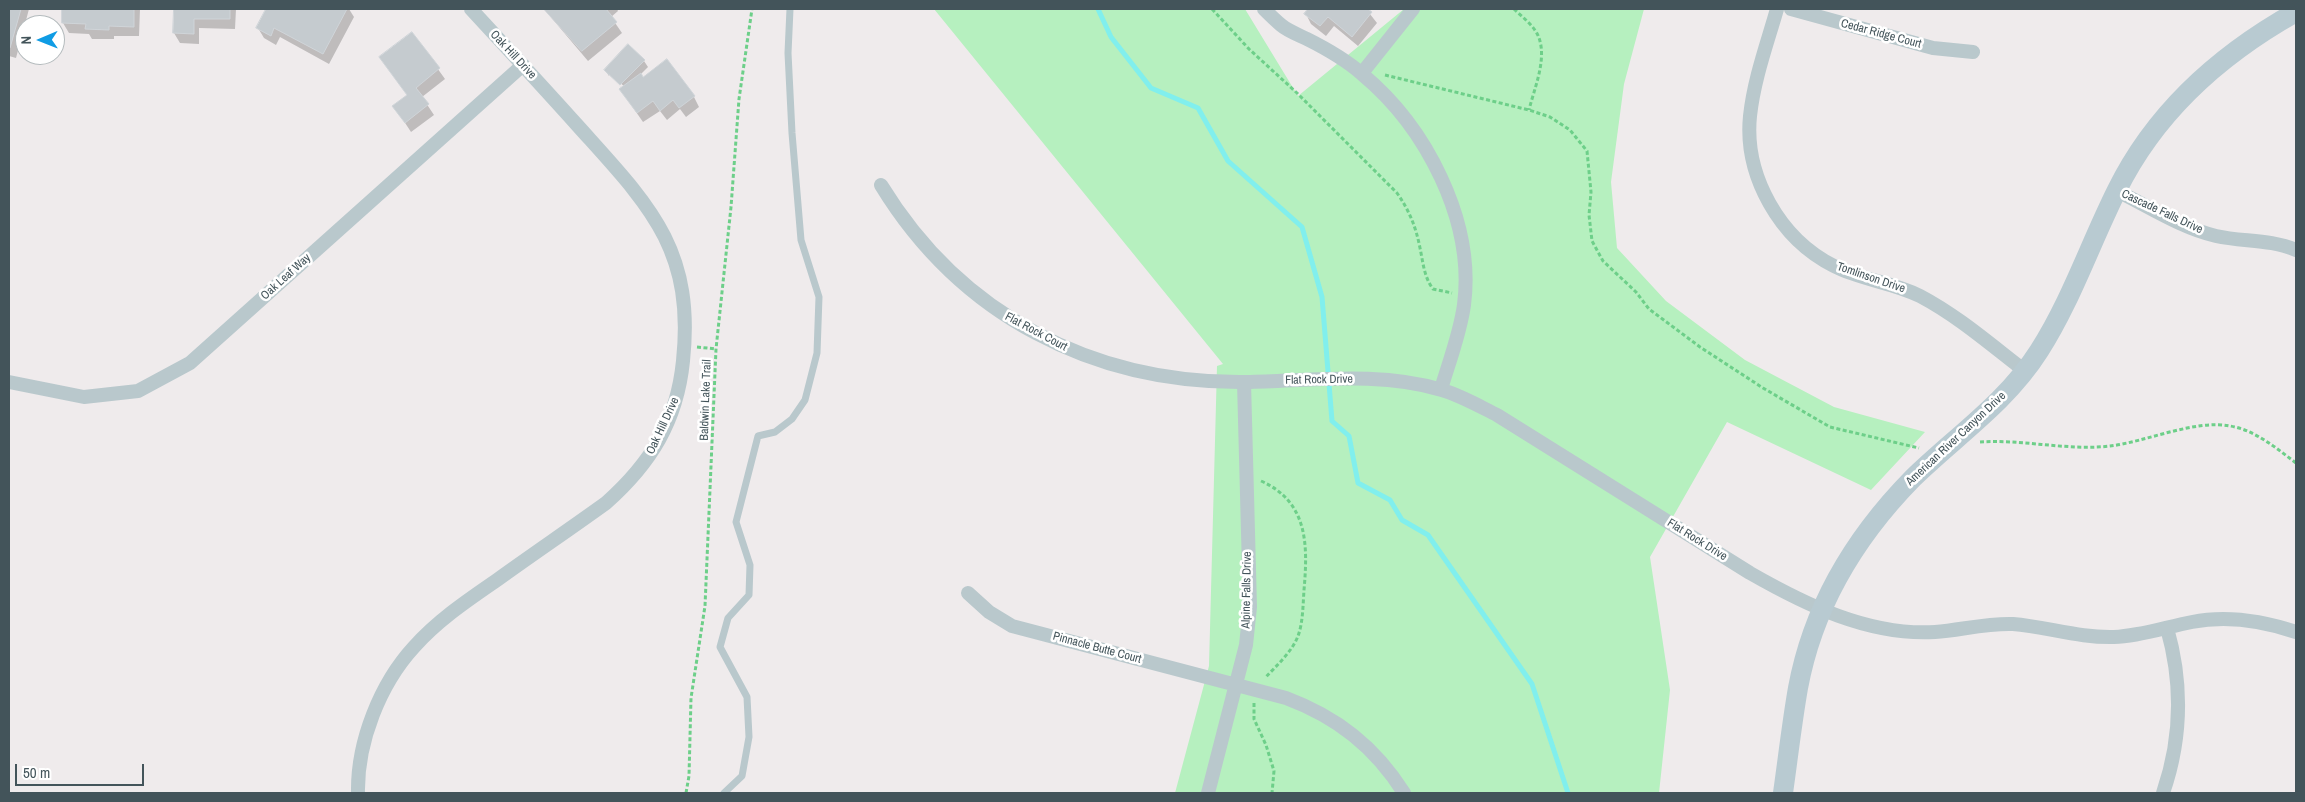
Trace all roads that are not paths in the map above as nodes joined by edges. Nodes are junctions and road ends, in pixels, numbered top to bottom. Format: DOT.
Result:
graph roads {
  1 [pos="471,9"];
  2 [pos="790,9"];
  3 [pos="1264,9"];
  4 [pos="1413,9"];
  5 [pos="1777,9"];
  6 [pos="1791,9"];
  7 [pos="2296,12"];
  8 [pos="1973,52"];
  9 [pos="523,65"];
  10 [pos="1362,73"];
  11 [pos="881,185"];
  12 [pos="2117,191"];
  13 [pos="2296,250"];
  14 [pos="2025,371"];
  15 [pos="9,382"];
  16 [pos="1244,382"];
  17 [pos="1441,390"];
  18 [pos="968,594"];
  19 [pos="1823,609"];
  20 [pos="2167,628"];
  21 [pos="2296,632"];
  22 [pos="1236,684"];
  23 [pos="358,793"];
  24 [pos="724,793"];
  25 [pos="1208,793"];
  26 [pos="1404,793"];
  27 [pos="1784,793"];
  28 [pos="2163,793"];
  1 -- 9 [label="street, Oak Hill Drive"];
  2 -- 24 [label="lane"];
  3 -- 10 [label="street"];
  4 -- 10 [label="street"];
  5 -- 14 [label="street, Tomlinson Drive"];
  6 -- 8 [label="street, Cedar Ridge Court"];
  7 -- 12 [label="street, American River Canyon Drive"];
  9 -- 15 [label="street, Oak Leaf Way"];
  9 -- 23 [label="street, Oak Hill Drive"];
  10 -- 17 [label="street"];
  11 -- 16 [label="street, Flat Rock Court"];
  12 -- 13 [label="street, Cascade Falls Drive"];
  12 -- 14 [label="street, American River Canyon Drive"];
  14 -- 19 [label="street, American River Canyon Drive"];
  16 -- 17 [label="street, Flat Rock Drive"];
  16 -- 22 [label="street, Alpine Falls Drive"];
  17 -- 19 [label="street, Flat Rock Drive"];
  18 -- 22 [label="street, Pinnacle Butte Court"];
  19 -- 20 [label="street, Flat Rock Drive"];
  19 -- 27 [label="street, American River Canyon Drive"];
  20 -- 21 [label="street, Flat Rock Drive"];
  20 -- 28 [label="street"];
  22 -- 25 [label="street, Alpine Falls Drive"];
  22 -- 26 [label="street, Pinnacle Butte Court"];
}
